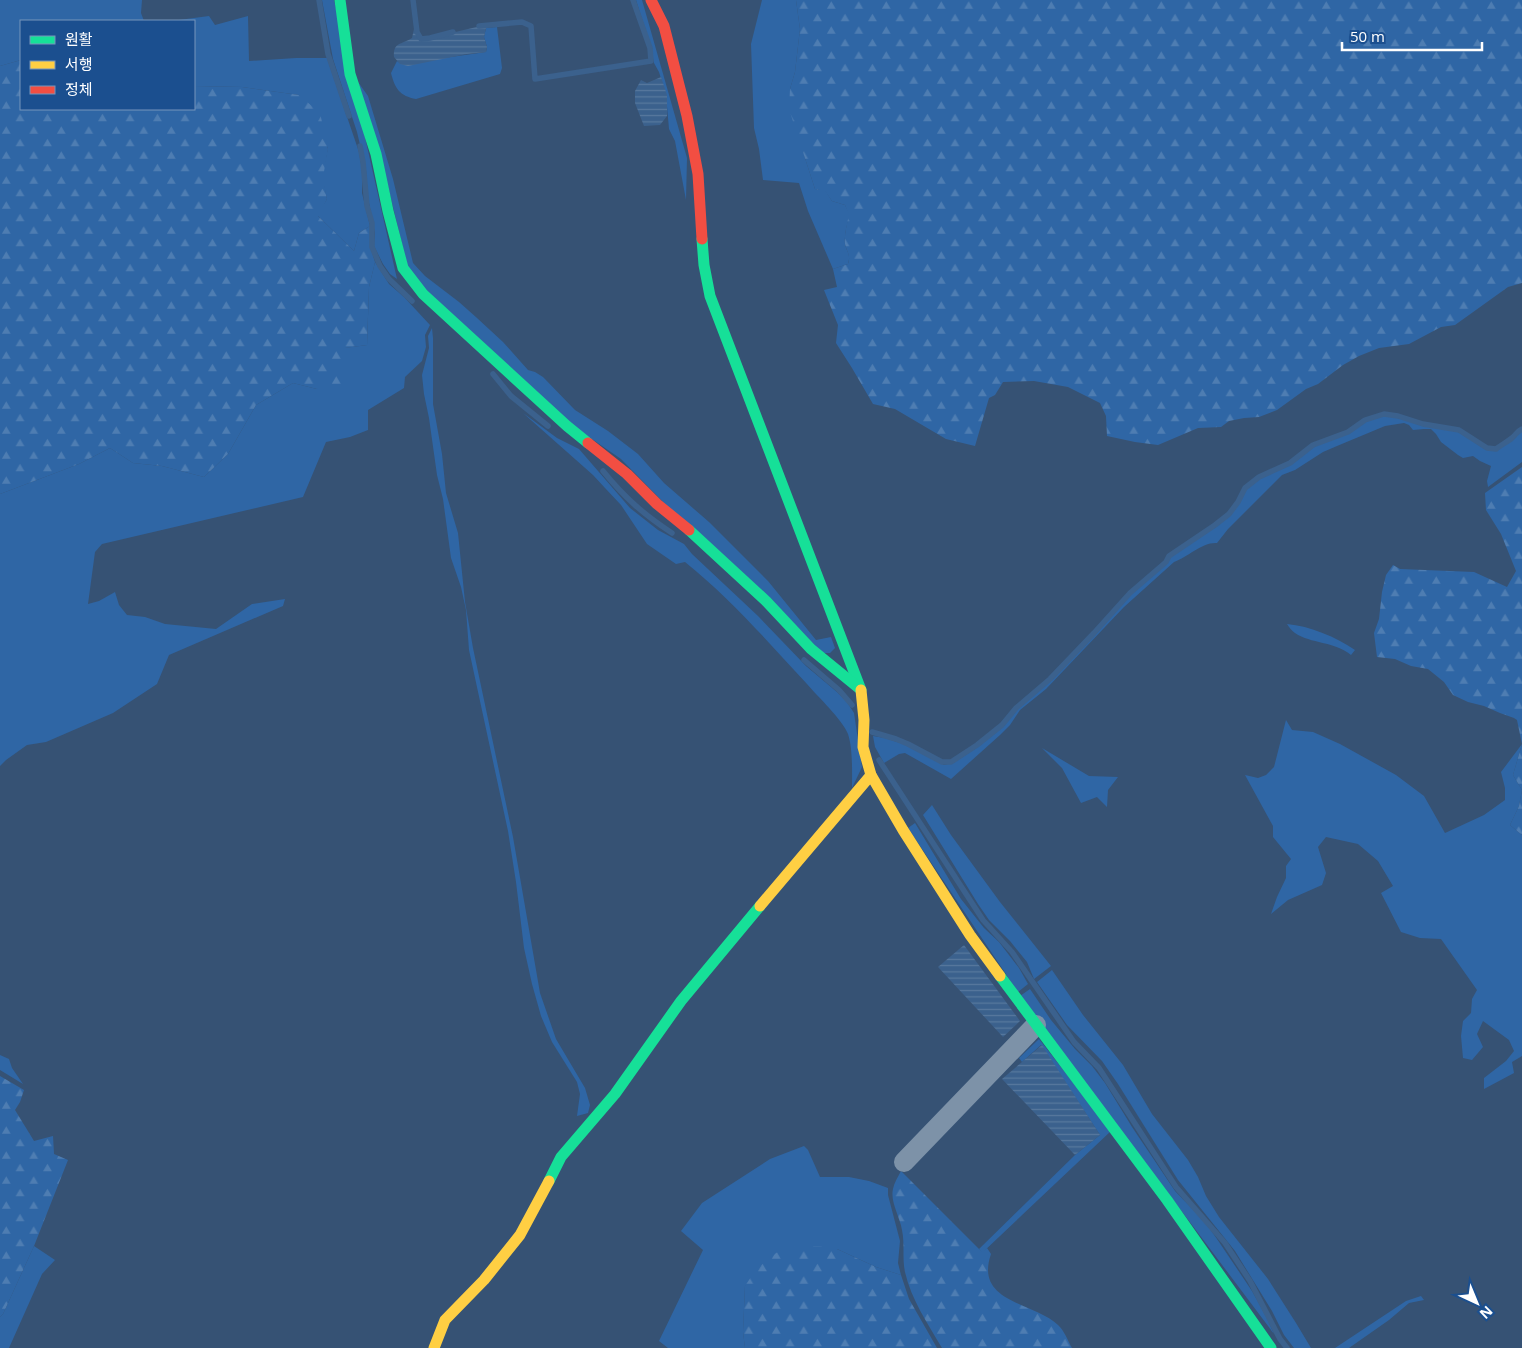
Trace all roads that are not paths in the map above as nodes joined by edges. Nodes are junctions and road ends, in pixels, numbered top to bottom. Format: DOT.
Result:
graph roads {
  1 [pos="340,0"];
  2 [pos="651,0"];
  3 [pos="861,690"];
  4 [pos="871,775"];
  5 [pos="1036,1025"];
  6 [pos="904,1162"];
  7 [pos="434,1348"];
  8 [pos="1271,1348"];
  1 -- 3 [label="street"];
  2 -- 3 [label="street"];
  3 -- 4 [label="street"];
  4 -- 5 [label="street"];
  4 -- 7 [label="street"];
  5 -- 6 [label="street"];
  5 -- 8 [label="street"];
}
